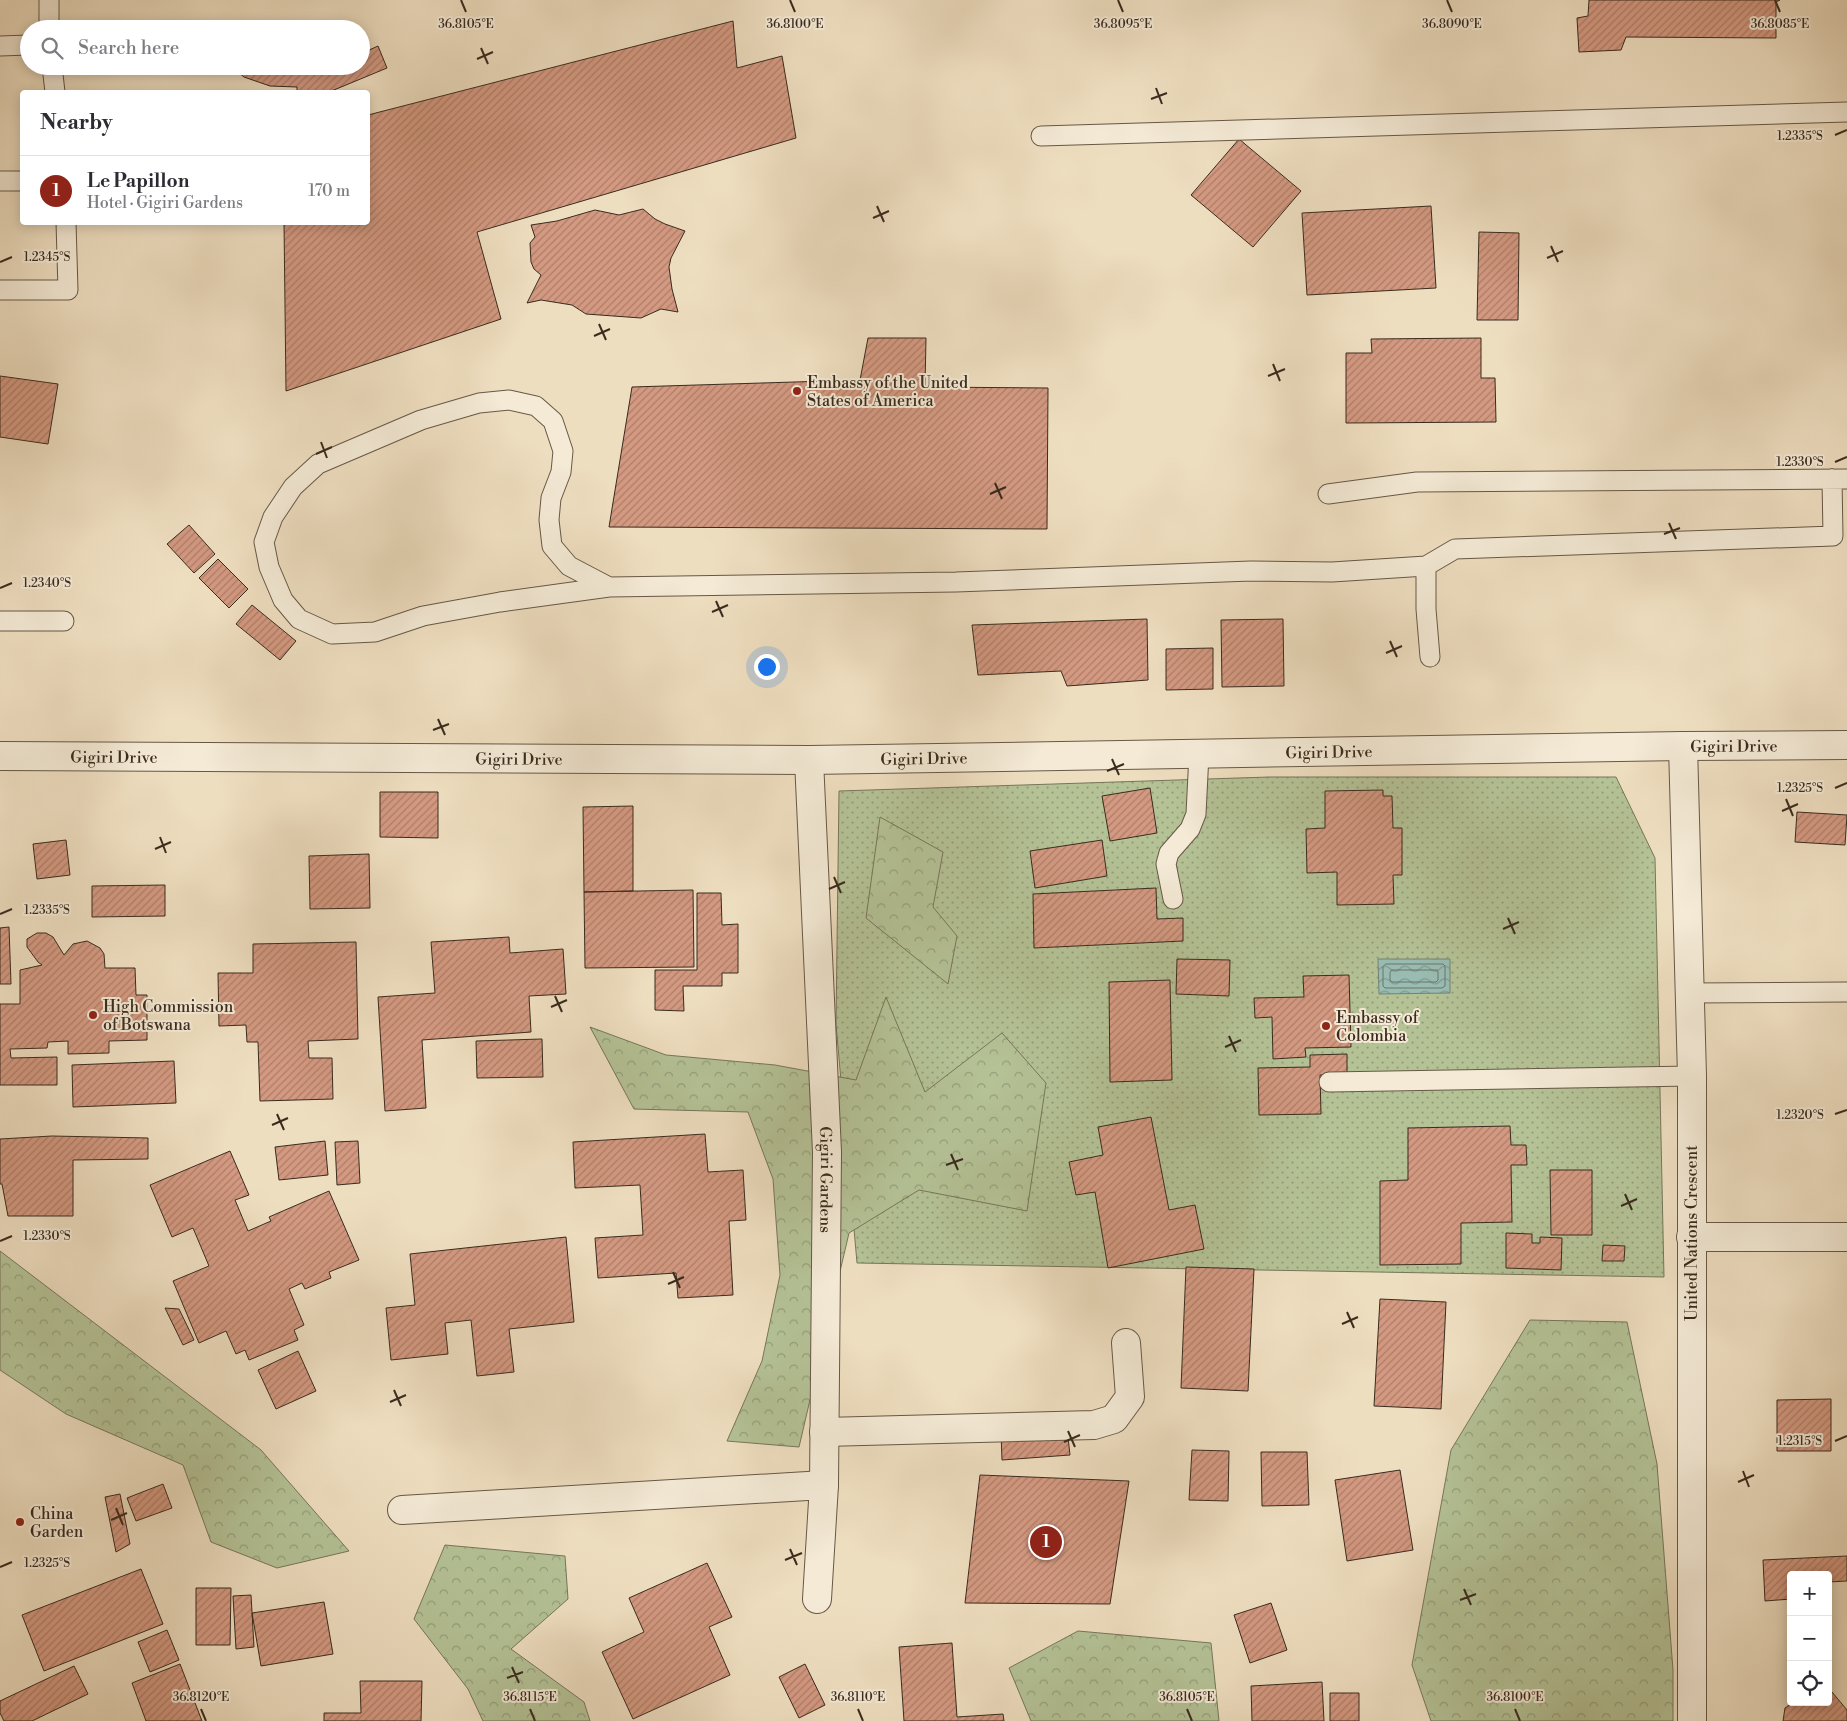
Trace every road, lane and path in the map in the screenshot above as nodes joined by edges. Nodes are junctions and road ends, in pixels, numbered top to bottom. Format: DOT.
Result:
graph roads {
  1 [pos="50,0"];
  2 [pos="50,20"];
  3 [pos="20,45"];
  4 [pos="0,46"];
  5 [pos="53,75"];
  6 [pos="55,90"];
  7 [pos="1847,112"];
  8 [pos="1041,136"];
  9 [pos="0,181"];
  10 [pos="20,181"];
  11 [pos="66,225"];
  12 [pos="0,290"];
  13 [pos="1839,479"];
  14 [pos="1328,494"];
  15 [pos="1426,566"];
  16 [pos="609,587"];
  17 [pos="64,621"];
  18 [pos="0,622"];
  19 [pos="1430,657"];
  20 [pos="1847,745"];
  21 [pos="1683,746"];
  22 [pos="1199,754"];
  23 [pos="0,756"];
  24 [pos="809,760"];
  25 [pos="1173,899"];
  26 [pos="1847,992"];
  27 [pos="1688,993"];
  28 [pos="1692,1076"];
  29 [pos="1329,1082"];
  30 [pos="1691,1237"];
  31 [pos="1847,1237"];
  32 [pos="1126,1343"];
  33 [pos="824,1432"];
  34 [pos="824,1485"];
  35 [pos="402,1510"];
  36 [pos="817,1599"];
  37 [pos="1692,1721"];
  1 -- 2 [label="lane"];
  3 -- 4 [label="lane"];
  5 -- 6 [label="lane"];
  7 -- 8 [label="lane"];
  9 -- 10 [label="lane"];
  11 -- 12 [label="lane"];
  13 -- 14 [label="lane"];
  13 -- 15 [label="lane"];
  15 -- 16 [label="lane"];
  15 -- 19 [label="lane"];
  16 -- 16 [label="lane"];
  17 -- 18 [label="lane"];
  20 -- 21 [label="street, Gigiri Drive"];
  21 -- 22 [label="street, Gigiri Drive"];
  21 -- 27 [label="street, United Nations Crescent"];
  22 -- 24 [label="street, Gigiri Drive"];
  22 -- 25 [label="lane"];
  23 -- 24 [label="street, Gigiri Drive"];
  24 -- 33 [label="street, Gigiri Gardens"];
  26 -- 27 [label="lane"];
  27 -- 28 [label="street, United Nations Crescent"];
  28 -- 29 [label="lane"];
  28 -- 30 [label="street, United Nations Crescent"];
  30 -- 31 [label="street"];
  30 -- 37 [label="street, United Nations Crescent"];
  32 -- 33 [label="street"];
  33 -- 34 [label="street, Gigiri Gardens"];
  34 -- 35 [label="street"];
  34 -- 36 [label="street, Gigiri Gardens"];
}
